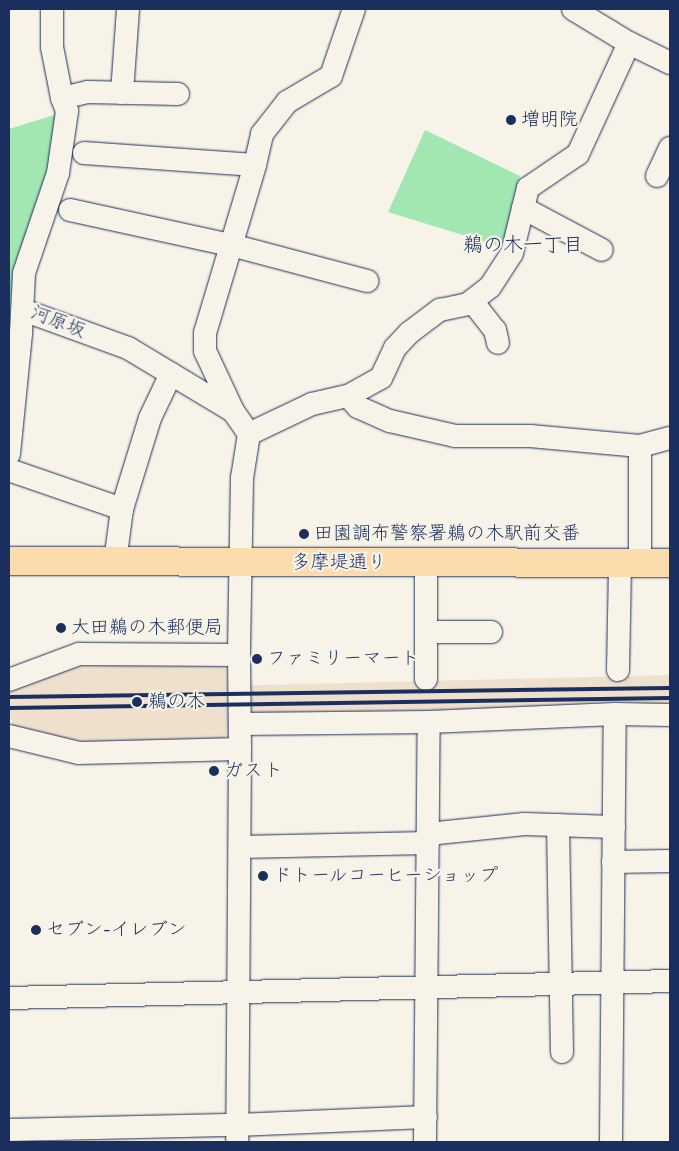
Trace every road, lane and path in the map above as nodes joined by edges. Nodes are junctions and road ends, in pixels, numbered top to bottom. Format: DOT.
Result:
graph roads {
  1 [pos="52,9"];
  2 [pos="128,9"];
  3 [pos="354,9"];
  4 [pos="580,10"];
  5 [pos="629,43"];
  6 [pos="670,63"];
  7 [pos="122,93"];
  8 [pos="178,94"];
  9 [pos="62,98"];
  10 [pos="670,148"];
  11 [pos="84,153"];
  12 [pos="255,166"];
  13 [pos="657,176"];
  14 [pos="523,208"];
  15 [pos="70,210"];
  16 [pos="231,245"];
  17 [pos="602,250"];
  18 [pos="367,281"];
  19 [pos="472,301"];
  20 [pos="22,310"];
  21 [pos="498,343"];
  22 [pos="171,374"];
  23 [pos="348,396"];
  24 [pos="233,411"];
  25 [pos="250,434"];
  26 [pos="670,438"];
  27 [pos="640,446"];
  28 [pos="9,454"];
  29 [pos="9,470"];
  30 [pos="122,509"];
  31 [pos="9,561"];
  32 [pos="115,562"];
  33 [pos="241,562"];
  34 [pos="426,563"];
  35 [pos="630,563"];
  36 [pos="670,563"];
  37 [pos="428,632"];
  38 [pos="490,632"];
  39 [pos="239,655"];
  40 [pos="618,670"];
  41 [pos="426,679"];
  42 [pos="9,680"];
  43 [pos="615,714"];
  44 [pos="670,715"];
  45 [pos="429,722"];
  46 [pos="240,724"];
  47 [pos="9,736"];
  48 [pos="240,749"];
  49 [pos="558,825"];
  50 [pos="614,827"];
  51 [pos="428,838"];
  52 [pos="240,847"];
  53 [pos="670,861"];
  54 [pos="613,862"];
  55 [pos="670,981"];
  56 [pos="612,984"];
  57 [pos="561,985"];
  58 [pos="427,988"];
  59 [pos="239,992"];
  60 [pos="9,998"];
  61 [pos="562,1052"];
  62 [pos="426,1117"];
  63 [pos="9,1130"];
  64 [pos="237,1134"];
  65 [pos="425,1142"];
  66 [pos="611,1142"];
  1 -- 9 [label="street, 河原坂"];
  2 -- 7 [label="street"];
  3 -- 12 [label="street"];
  4 -- 5 [label="street"];
  5 -- 6 [label="street"];
  5 -- 14 [label="street"];
  7 -- 8 [label="street"];
  7 -- 9 [label="street"];
  9 -- 20 [label="street, 河原坂"];
  10 -- 13 [label="street"];
  11 -- 12 [label="street"];
  12 -- 16 [label="street"];
  14 -- 17 [label="street"];
  14 -- 19 [label="street"];
  15 -- 16 [label="street"];
  16 -- 18 [label="street"];
  16 -- 24 [label="street"];
  19 -- 21 [label="street"];
  19 -- 23 [label="street"];
  20 -- 22 [label="street, 河原坂"];
  20 -- 28 [label="street"];
  22 -- 24 [label="street, 河原坂"];
  22 -- 30 [label="street"];
  23 -- 25 [label="street"];
  23 -- 27 [label="street"];
  24 -- 25 [label="street"];
  25 -- 33 [label="street"];
  26 -- 27 [label="street"];
  27 -- 35 [label="street"];
  29 -- 30 [label="street"];
  30 -- 32 [label="street"];
  31 -- 32 [label="main road, 多摩堤通り"];
  32 -- 33 [label="main road, 多摩堤通り"];
  33 -- 34 [label="main road, 多摩堤通り"];
  33 -- 39 [label="street"];
  34 -- 35 [label="main road, 多摩堤通り"];
  34 -- 37 [label="street"];
  35 -- 36 [label="main road, 多摩堤通り"];
  35 -- 40 [label="street"];
  37 -- 38 [label="street"];
  37 -- 41 [label="street"];
  39 -- 42 [label="street"];
  39 -- 46 [label="street"];
  43 -- 44 [label="street"];
  43 -- 45 [label="street"];
  43 -- 50 [label="street"];
  45 -- 46 [label="street"];
  45 -- 51 [label="street"];
  46 -- 48 [label="street"];
  47 -- 48 [label="street"];
  48 -- 52 [label="street"];
  49 -- 50 [label="street"];
  49 -- 51 [label="street"];
  49 -- 57 [label="street"];
  50 -- 54 [label="street"];
  51 -- 52 [label="street"];
  51 -- 58 [label="street"];
  52 -- 59 [label="street"];
  53 -- 54 [label="street"];
  54 -- 56 [label="street"];
  55 -- 56 [label="street"];
  56 -- 57 [label="street"];
  56 -- 66 [label="street"];
  57 -- 58 [label="street"];
  57 -- 61 [label="street"];
  58 -- 59 [label="street"];
  58 -- 62 [label="street"];
  59 -- 60 [label="street"];
  59 -- 64 [label="street"];
  62 -- 64 [label="street"];
  62 -- 65 [label="street"];
  63 -- 64 [label="street"];
}
